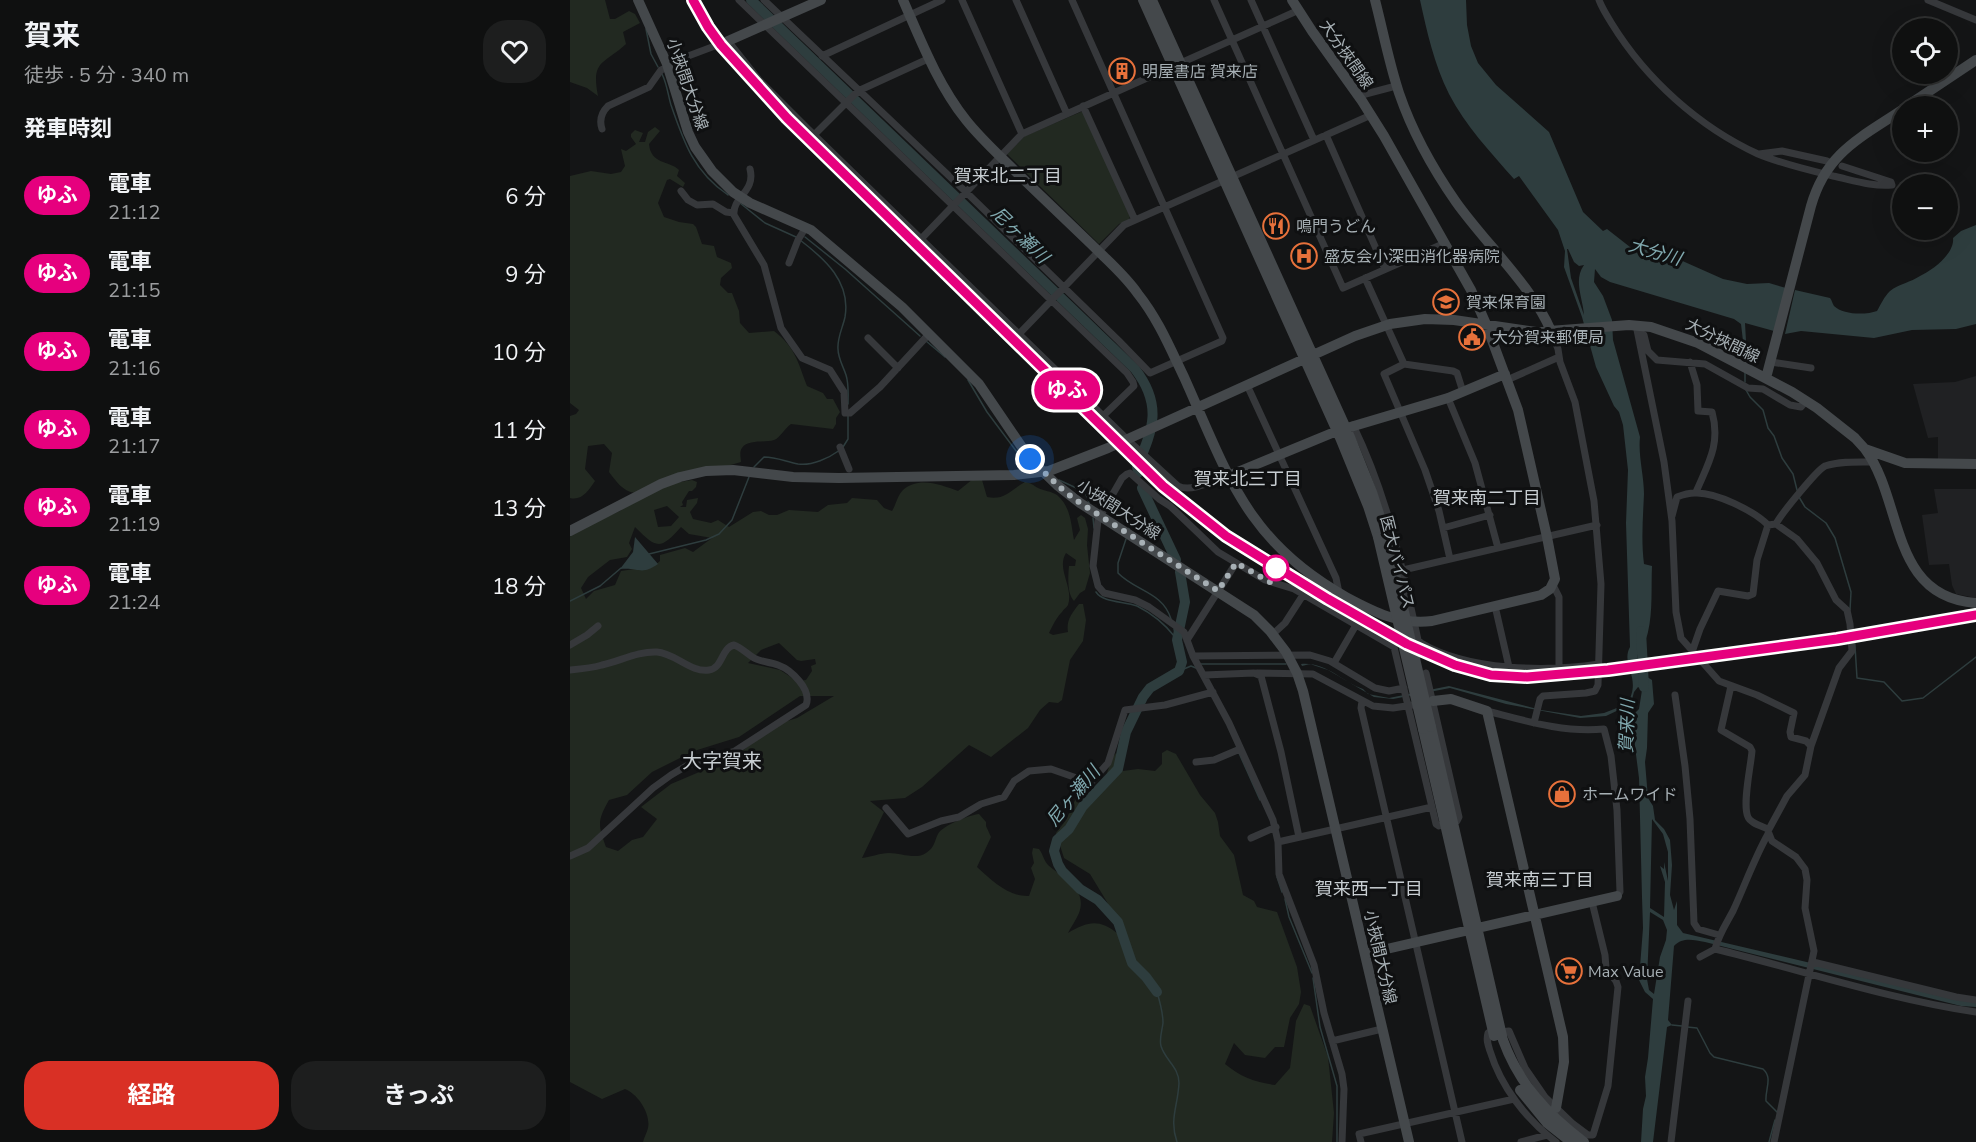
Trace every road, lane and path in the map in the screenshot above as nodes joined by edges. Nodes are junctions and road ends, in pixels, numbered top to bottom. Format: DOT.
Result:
graph roads {
  1 [pos="638,0"];
  2 [pos="739,0"];
  3 [pos="764,0"];
  4 [pos="821,0"];
  5 [pos="903,0"];
  6 [pos="942,0"];
  7 [pos="962,0"];
  8 [pos="1016,0"];
  9 [pos="1072,0"];
  10 [pos="1143,0"];
  11 [pos="1152,0"];
  12 [pos="1214,0"];
  13 [pos="1251,0"];
  14 [pos="1292,0"];
  15 [pos="1375,0"];
  16 [pos="1599,0"];
  17 [pos="1928,0"];
  18 [pos="1299,10"];
  19 [pos="909,15"];
  20 [pos="1976,20"];
  21 [pos="774,21"];
  22 [pos="1262,27"];
  23 [pos="1232,40"];
  24 [pos="728,41"];
  25 [pos="822,56"];
  26 [pos="930,58"];
  27 [pos="1976,60"];
  28 [pos="1177,64"];
  29 [pos="667,65"];
  30 [pos="1396,86"];
  31 [pos="858,91"];
  32 [pos="1114,93"];
  33 [pos="1358,96"];
  34 [pos="1922,96"];
  35 [pos="847,103"];
  36 [pos="1083,106"];
  37 [pos="1067,114"];
  38 [pos="1371,115"];
  39 [pos="1892,117"];
  40 [pos="602,129"];
  41 [pos="1022,134"];
  42 [pos="814,135"];
  43 [pos="1326,135"];
  44 [pos="1314,140"];
  45 [pos="1284,154"];
  46 [pos="1758,154"];
  47 [pos="1000,156"];
  48 [pos="1827,161"];
  49 [pos="1842,166"];
  50 [pos="750,169"];
  51 [pos="1823,175"];
  52 [pos="1228,178"];
  53 [pos="681,191"];
  54 [pos="966,193"];
  55 [pos="739,201"];
  56 [pos="953,206"];
  57 [pos="1165,207"];
  58 [pos="734,213"];
  59 [pos="1135,220"];
  60 [pos="804,230"];
  61 [pos="921,239"];
  62 [pos="1444,243"];
  63 [pos="1098,251"];
  64 [pos="789,263"];
  65 [pos="1385,269"];
  66 [pos="1365,278"];
  67 [pos="1063,288"];
  68 [pos="1051,300"];
  69 [pos="1486,324"];
  70 [pos="1386,325"];
  71 [pos="1634,327"];
  72 [pos="1555,330"];
  73 [pos="928,334"];
  74 [pos="1019,334"];
  75 [pos="868,338"];
  76 [pos="1559,357"];
  77 [pos="1309,358"];
  78 [pos="1772,360"];
  79 [pos="1177,362"];
  80 [pos="1690,362"];
  81 [pos="1404,364"];
  82 [pos="898,368"];
  83 [pos="1811,368"];
  84 [pos="1506,377"];
  85 [pos="1766,378"];
  86 [pos="1247,385"];
  87 [pos="1463,392"];
  88 [pos="1448,398"];
  89 [pos="1806,401"];
  90 [pos="1197,408"];
  91 [pos="1400,412"];
  92 [pos="1103,416"];
  93 [pos="1345,428"];
  94 [pos="1127,440"];
  95 [pos="840,447"];
  96 [pos="1865,449"];
  97 [pos="1280,455"];
  98 [pos="1873,462"];
  99 [pos="1976,464"];
  100 [pos="849,469"];
  101 [pos="1044,472"];
  102 [pos="1228,476"];
  103 [pos="1696,492"];
  104 [pos="1490,514"];
  105 [pos="1099,516"];
  106 [pos="1671,521"];
  107 [pos="1597,525"];
  108 [pos="1772,525"];
  109 [pos="1443,528"];
  110 [pos="570,531"];
  111 [pos="1547,537"];
  112 [pos="1498,548"];
  113 [pos="1450,559"];
  114 [pos="1236,563"];
  115 [pos="1403,570"];
  116 [pos="1314,578"];
  117 [pos="1553,585"];
  118 [pos="1218,591"];
  119 [pos="1339,593"];
  120 [pos="1303,595"];
  121 [pos="1976,603"];
  122 [pos="1495,606"];
  123 [pos="1414,622"];
  124 [pos="1356,625"];
  125 [pos="598,626"];
  126 [pos="1273,634"];
  127 [pos="1187,640"];
  128 [pos="570,645"];
  129 [pos="1692,652"];
  130 [pos="1194,658"];
  131 [pos="1334,663"];
  132 [pos="1293,664"];
  133 [pos="1599,664"];
  134 [pos="1509,667"];
  135 [pos="1559,668"];
  136 [pos="570,670"];
  137 [pos="1202,671"];
  138 [pos="1257,673"];
  139 [pos="1426,673"];
  140 [pos="1731,686"];
  141 [pos="1404,688"];
  142 [pos="1213,692"];
  143 [pos="1676,694"];
  144 [pos="1362,701"];
  145 [pos="1433,701"];
  146 [pos="1409,706"];
  147 [pos="1487,711"];
  148 [pos="1534,723"];
  149 [pos="1811,746"];
  150 [pos="1240,749"];
  151 [pos="1196,762"];
  152 [pos="1432,807"];
  153 [pos="886,808"];
  154 [pos="1387,817"];
  155 [pos="1448,824"];
  156 [pos="1276,827"];
  157 [pos="1336,829"];
  158 [pos="1768,832"];
  159 [pos="1299,837"];
  160 [pos="1251,838"];
  161 [pos="1278,842"];
  162 [pos="570,856"];
  163 [pos="1617,896"];
  164 [pos="1592,902"];
  165 [pos="1533,916"];
  166 [pos="1472,930"];
  167 [pos="1719,935"];
  168 [pos="1415,943"];
  169 [pos="1715,949"];
  170 [pos="1365,954"];
  171 [pos="1700,957"];
  172 [pos="1813,962"];
  173 [pos="1810,974"];
  174 [pos="1976,1000"];
  175 [pos="1688,1001"];
  176 [pos="1976,1012"];
  177 [pos="1382,1029"];
  178 [pos="1498,1034"];
  179 [pos="1332,1041"];
  180 [pos="1514,1098"];
  181 [pos="1556,1108"];
  182 [pos="1455,1112"];
  183 [pos="1404,1124"];
  184 [pos="1547,1135"];
  185 [pos="1342,1142"];
  186 [pos="1361,1142"];
  187 [pos="1408,1142"];
  188 [pos="1462,1142"];
  189 [pos="1521,1142"];
  190 [pos="1556,1142"];
  191 [pos="1571,1142"];
  192 [pos="1584,1142"];
  193 [pos="1671,1142"];
  194 [pos="1774,1142"];
  1 -- 29 [label="street, 小挾間大分線"];
  2 -- 21 [label="street"];
  3 -- 21 [label="street"];
  4 -- 21 [label="street"];
  5 -- 19 [label="street"];
  6 -- 19 [label="street"];
  7 -- 41 [label="street"];
  8 -- 37 [label="street"];
  9 -- 32 [label="street"];
  10 -- 28 [label="street, 医大バイパス"];
  11 -- 28 [label="street, 医大バイパス"];
  12 -- 23 [label="street"];
  13 -- 22 [label="street"];
  14 -- 18 [label="street, 大分挾間線"];
  15 -- 30 [label="street"];
  16 -- 46 [label="street"];
  17 -- 20 [label="street"];
  18 -- 22 [label="street"];
  18 -- 33 [label="street, 大分挾間線"];
  19 -- 25 [label="street"];
  19 -- 26 [label="street"];
  21 -- 24 [label="street"];
  21 -- 25 [label="street"];
  21 -- 35 [label="street"];
  22 -- 23 [label="street"];
  22 -- 44 [label="street"];
  23 -- 28 [label="street"];
  23 -- 45 [label="street"];
  24 -- 29 [label="street"];
  24 -- 42 [label="street"];
  25 -- 31 [label="street"];
  26 -- 31 [label="street"];
  26 -- 47 [label="street"];
  27 -- 34 [label="street"];
  28 -- 32 [label="street"];
  28 -- 52 [label="street, 医大バイパス"];
  29 -- 40 [label="street"];
  29 -- 55 [label="street, 小挾間大分線"];
  30 -- 33 [label="street"];
  30 -- 72 [label="street"];
  31 -- 35 [label="street"];
  31 -- 54 [label="street"];
  32 -- 36 [label="street"];
  32 -- 57 [label="street"];
  33 -- 38 [label="street, 大分挾間線"];
  35 -- 42 [label="street"];
  35 -- 56 [label="street"];
  36 -- 37 [label="street"];
  36 -- 59 [label="street"];
  37 -- 41 [label="street"];
  38 -- 43 [label="street"];
  38 -- 62 [label="street, 大分挾間線"];
  39 -- 51 [label="street"];
  41 -- 47 [label="street"];
  42 -- 61 [label="street"];
  43 -- 44 [label="street"];
  43 -- 65 [label="street"];
  44 -- 45 [label="street"];
  45 -- 52 [label="street"];
  45 -- 66 [label="street"];
  46 -- 48 [label="street"];
  46 -- 51 [label="street"];
  47 -- 54 [label="street"];
  47 -- 63 [label="street"];
  49 -- 51 [label="street"];
  50 -- 55 [label="street"];
  51 -- 78 [label="street"];
  52 -- 57 [label="street"];
  52 -- 77 [label="street, 医大バイパス"];
  53 -- 58 [label="street"];
  54 -- 56 [label="street"];
  54 -- 67 [label="street"];
  55 -- 58 [label="street"];
  55 -- 60 [label="street, 小挾間大分線"];
  56 -- 61 [label="street"];
  56 -- 68 [label="street"];
  57 -- 59 [label="street"];
  57 -- 79 [label="street"];
  58 -- 82 [label="street"];
  59 -- 63 [label="street"];
  60 -- 64 [label="street"];
  60 -- 73 [label="street, 小挾間大分線"];
  61 -- 74 [label="street"];
  62 -- 65 [label="street"];
  62 -- 69 [label="street, 大分挾間線"];
  63 -- 67 [label="street"];
  63 -- 79 [label="street"];
  65 -- 66 [label="street"];
  66 -- 70 [label="street"];
  67 -- 68 [label="street"];
  67 -- 79 [label="street"];
  68 -- 74 [label="street"];
  68 -- 92 [label="street"];
  69 -- 70 [label="street"];
  69 -- 72 [label="street, 大分挾間線"];
  69 -- 84 [label="street"];
  70 -- 77 [label="street"];
  70 -- 81 [label="street"];
  71 -- 72 [label="street, 大分挾間線"];
  71 -- 80 [label="street"];
  71 -- 85 [label="street, 大分挾間線"];
  71 -- 106 [label="street"];
  72 -- 76 [label="street"];
  73 -- 82 [label="street"];
  73 -- 101 [label="street, 小挾間大分線"];
  74 -- 92 [label="street"];
  75 -- 82 [label="street"];
  76 -- 84 [label="street"];
  76 -- 107 [label="street"];
  77 -- 86 [label="street"];
  77 -- 93 [label="street, 医大バイパス"];
  78 -- 83 [label="street"];
  78 -- 85 [label="street"];
  79 -- 90 [label="street"];
  80 -- 89 [label="street"];
  80 -- 103 [label="street"];
  81 -- 87 [label="street"];
  81 -- 91 [label="street"];
  84 -- 87 [label="street"];
  84 -- 111 [label="street"];
  85 -- 89 [label="street, 大分挾間線"];
  86 -- 90 [label="street"];
  86 -- 97 [label="street"];
  87 -- 88 [label="street"];
  88 -- 91 [label="street"];
  88 -- 104 [label="street"];
  89 -- 96 [label="street, 大分挾間線"];
  90 -- 94 [label="street"];
  90 -- 102 [label="street"];
  91 -- 93 [label="street"];
  91 -- 109 [label="street"];
  92 -- 94 [label="street"];
  93 -- 97 [label="street"];
  93 -- 115 [label="street"];
  93 -- 155 [label="street, 医大バイパス, bridge"];
  94 -- 101 [label="street"];
  94 -- 102 [label="street"];
  95 -- 100 [label="street"];
  96 -- 98 [label="street"];
  96 -- 99 [label="street, 大分挾間線"];
  97 -- 102 [label="street"];
  97 -- 119 [label="street"];
  98 -- 108 [label="street"];
  98 -- 121 [label="street"];
  101 -- 105 [label="street, 小挾間大分線"];
  101 -- 110 [label="street"];
  102 -- 116 [label="street"];
  103 -- 106 [label="street"];
  103 -- 108 [label="street"];
  104 -- 109 [label="street"];
  104 -- 112 [label="street"];
  105 -- 114 [label="street"];
  105 -- 118 [label="street, 小挾間大分線"];
  105 -- 127 [label="street"];
  106 -- 129 [label="street"];
  107 -- 111 [label="street"];
  107 -- 133 [label="street"];
  108 -- 129 [label="street"];
  108 -- 149 [label="street"];
  109 -- 113 [label="street"];
  111 -- 112 [label="street"];
  111 -- 117 [label="street"];
  112 -- 113 [label="street"];
  113 -- 115 [label="street"];
  114 -- 118 [label="street"];
  114 -- 120 [label="street"];
  115 -- 123 [label="street"];
  116 -- 119 [label="street"];
  116 -- 120 [label="street"];
  117 -- 122 [label="street"];
  117 -- 135 [label="street"];
  118 -- 126 [label="street, 小挾間大分線"];
  118 -- 127 [label="street"];
  119 -- 123 [label="street"];
  120 -- 124 [label="street"];
  120 -- 126 [label="street"];
  122 -- 123 [label="street"];
  122 -- 134 [label="street"];
  123 -- 134 [label="street"];
  124 -- 131 [label="street"];
  124 -- 141 [label="street"];
  125 -- 128 [label="street"];
  126 -- 132 [label="street, 小挾間大分線"];
  127 -- 130 [label="street"];
  129 -- 140 [label="street"];
  130 -- 132 [label="street"];
  130 -- 137 [label="street"];
  131 -- 132 [label="street"];
  131 -- 141 [label="street"];
  132 -- 138 [label="street"];
  132 -- 144 [label="street"];
  132 -- 157 [label="street, 小挾間大分線"];
  133 -- 135 [label="street"];
  133 -- 148 [label="street"];
  134 -- 135 [label="street"];
  136 -- 162 [label="street"];
  137 -- 138 [label="street"];
  137 -- 142 [label="street"];
  138 -- 159 [label="street"];
  139 -- 145 [label="street"];
  140 -- 149 [label="street"];
  140 -- 158 [label="street"];
  141 -- 146 [label="street"];
  142 -- 150 [label="street"];
  142 -- 153 [label="street"];
  143 -- 167 [label="street"];
  144 -- 146 [label="street"];
  144 -- 154 [label="street"];
  145 -- 146 [label="street"];
  145 -- 147 [label="street"];
  145 -- 155 [label="street"];
  146 -- 152 [label="street"];
  147 -- 148 [label="street"];
  147 -- 165 [label="street"];
  148 -- 163 [label="street"];
  149 -- 158 [label="street"];
  150 -- 151 [label="street"];
  150 -- 156 [label="street"];
  152 -- 154 [label="street"];
  152 -- 155 [label="street"];
  154 -- 157 [label="street"];
  154 -- 168 [label="street"];
  155 -- 166 [label="street, 医大バイパス"];
  156 -- 160 [label="street"];
  156 -- 161 [label="street"];
  157 -- 159 [label="street"];
  157 -- 170 [label="street, 小挾間大分線"];
  158 -- 167 [label="street"];
  158 -- 172 [label="street"];
  159 -- 161 [label="street"];
  161 -- 179 [label="street"];
  163 -- 164 [label="street"];
  164 -- 165 [label="street"];
  164 -- 181 [label="street"];
  165 -- 166 [label="street"];
  165 -- 181 [label="street"];
  166 -- 168 [label="street"];
  166 -- 178 [label="street, 医大バイパス"];
  167 -- 169 [label="street"];
  168 -- 170 [label="street"];
  168 -- 182 [label="street"];
  169 -- 171 [label="street"];
  169 -- 173 [label="street"];
  170 -- 177 [label="street, 小挾間大分線"];
  172 -- 173 [label="street"];
  172 -- 174 [label="street"];
  173 -- 176 [label="street"];
  173 -- 194 [label="street"];
  175 -- 193 [label="street"];
  177 -- 179 [label="street"];
  177 -- 183 [label="street, 小挾間大分線"];
  178 -- 180 [label="street"];
  178 -- 181 [label="street"];
  178 -- 191 [label="street, 医大バイパス"];
  178 -- 192 [label="street"];
  179 -- 185 [label="street"];
  180 -- 182 [label="street"];
  180 -- 184 [label="street"];
  182 -- 183 [label="street"];
  182 -- 188 [label="street"];
  183 -- 186 [label="street"];
  183 -- 187 [label="street, 小挾間大分線"];
  184 -- 189 [label="street"];
  184 -- 190 [label="street"];
}
